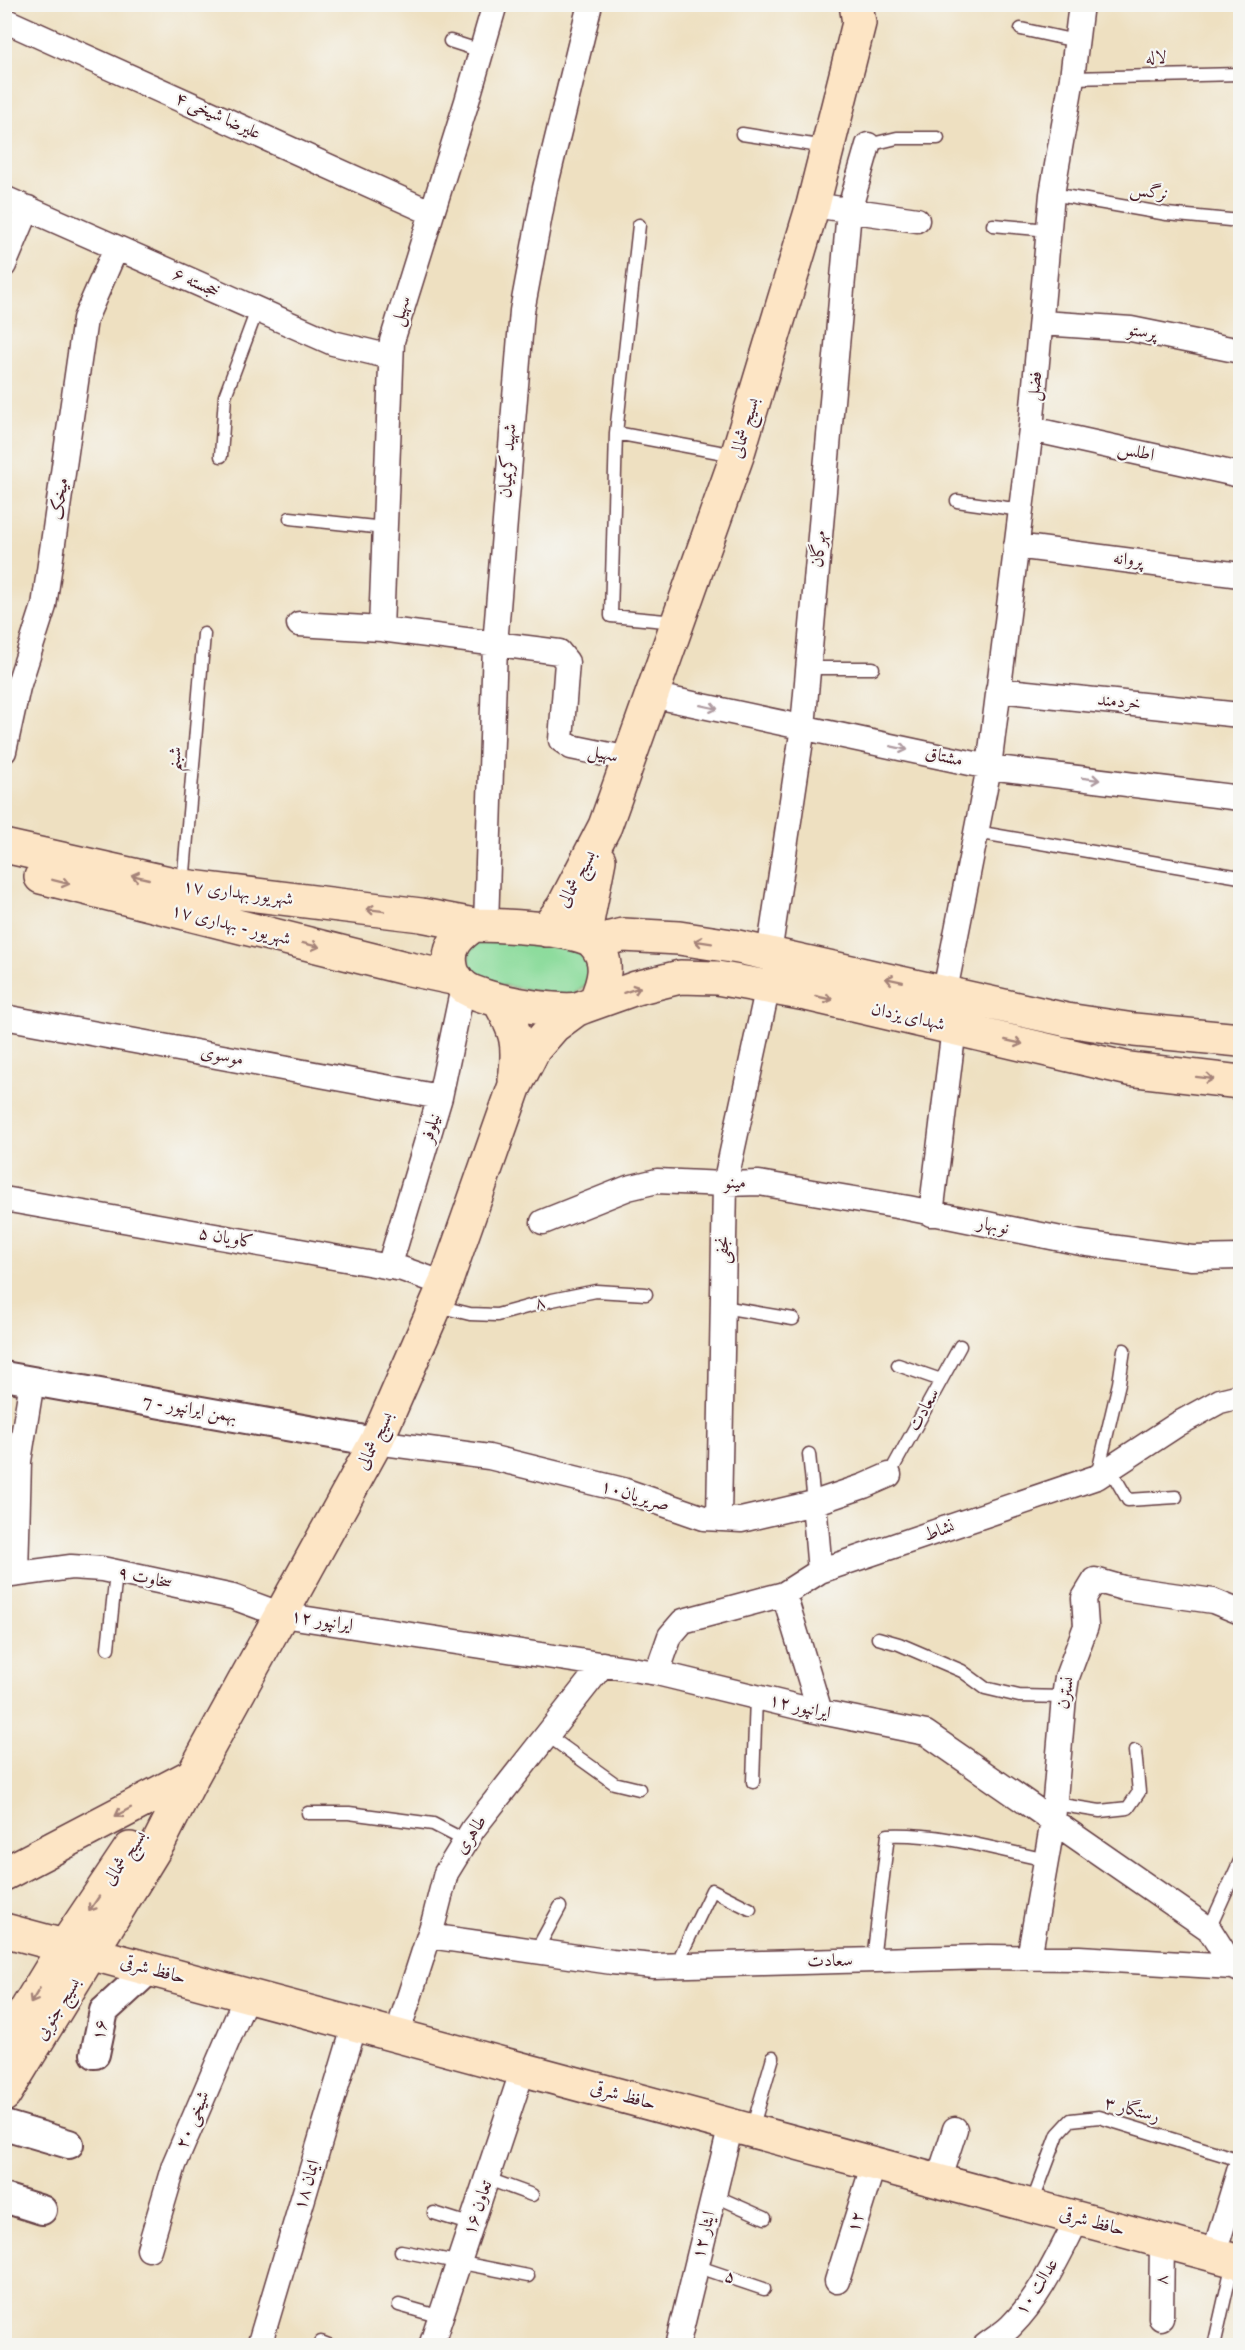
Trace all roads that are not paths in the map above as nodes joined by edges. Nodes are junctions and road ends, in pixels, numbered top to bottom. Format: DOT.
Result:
graph roads {
  1 [pos="495,4"];
  2 [pos="590,4"];
  3 [pos="1081,4"];
  4 [pos="863,11"];
  5 [pos="4,20"];
  6 [pos="1021,29"];
  7 [pos="450,41"];
  8 [pos="1077,41"];
  9 [pos="482,51"];
  10 [pos="1240,75"];
  11 [pos="1072,78"];
  12 [pos="742,134"];
  13 [pos="938,138"];
  14 [pos="868,146"];
  15 [pos="827,147"];
  16 [pos="1052,194"];
  17 [pos="4,198"];
  18 [pos="813,205"];
  19 [pos="28,208"];
  20 [pos="849,211"];
  21 [pos="432,213"];
  22 [pos="917,220"];
  23 [pos="1240,221"];
  24 [pos="639,225"];
  25 [pos="993,225"];
  26 [pos="1049,230"];
  27 [pos="116,248"];
  28 [pos="4,265"];
  29 [pos="257,310"];
  30 [pos="1042,323"];
  31 [pos="1240,351"];
  32 [pos="391,357"];
  33 [pos="1031,429"];
  34 [pos="616,433"];
  35 [pos="221,456"];
  36 [pos="737,456"];
  37 [pos="1240,475"];
  38 [pos="957,501"];
  39 [pos="1021,510"];
  40 [pos="290,518"];
  41 [pos="384,528"];
  42 [pos="1016,546"];
  43 [pos="1240,574"];
  44 [pos="678,622"];
  45 [pos="299,624"];
  46 [pos="381,629"];
  47 [pos="204,634"];
  48 [pos="495,645"];
  49 [pos="809,668"];
  50 [pos="873,668"];
  51 [pos="998,690"];
  52 [pos="651,695"];
  53 [pos="1240,715"];
  54 [pos="803,727"];
  55 [pos="4,751"];
  56 [pos="629,759"];
  57 [pos="988,767"];
  58 [pos="1240,798"];
  59 [pos="605,826"];
  60 [pos="976,832"];
  61 [pos="4,846"];
  62 [pos="4,868"];
  63 [pos="1240,878"];
  64 [pos="183,886"];
  65 [pos="421,915"];
  66 [pos="480,925"];
  67 [pos="546,930"];
  68 [pos="588,940"];
  69 [pos="769,954"];
  70 [pos="405,969"];
  71 [pos="460,983"];
  72 [pos="768,986"];
  73 [pos="945,992"];
  74 [pos="499,1001"];
  75 [pos="577,1009"];
  76 [pos="4,1017"];
  77 [pos="1067,1020"];
  78 [pos="954,1028"];
  79 [pos="1134,1030"];
  80 [pos="1240,1040"];
  81 [pos="1054,1051"];
  82 [pos="1129,1069"];
  83 [pos="1240,1082"];
  84 [pos="514,1088"];
  85 [pos="440,1096"];
  86 [pos="725,1184"];
  87 [pos="4,1199"];
  88 [pos="931,1214"];
  89 [pos="543,1222"];
  90 [pos="1240,1257"];
  91 [pos="389,1267"];
  92 [pos="646,1294"];
  93 [pos="440,1295"];
  94 [pos="723,1307"];
  95 [pos="793,1319"];
  96 [pos="960,1346"];
  97 [pos="1124,1350"];
  98 [pos="898,1365"];
  99 [pos="18,1378"];
  100 [pos="941,1380"];
  101 [pos="1240,1396"];
  102 [pos="376,1442"];
  103 [pos="809,1454"];
  104 [pos="1103,1473"];
  105 [pos="889,1475"];
  106 [pos="1176,1497"];
  107 [pos="814,1503"];
  108 [pos="719,1519"];
  109 [pos="820,1571"];
  110 [pos="116,1573"];
  111 [pos="10,1575"];
  112 [pos="784,1594"];
  113 [pos="1240,1612"];
  114 [pos="282,1615"];
  115 [pos="878,1638"];
  116 [pos="108,1648"];
  117 [pos="603,1664"];
  118 [pos="657,1673"];
  119 [pos="756,1697"];
  120 [pos="1064,1697"];
  121 [pos="820,1712"];
  122 [pos="547,1735"];
  123 [pos="1135,1751"];
  124 [pos="193,1775"];
  125 [pos="753,1782"];
  126 [pos="639,1789"];
  127 [pos="1054,1812"];
  128 [pos="308,1813"];
  129 [pos="466,1841"];
  130 [pos="1046,1860"];
  131 [pos="1240,1861"];
  132 [pos="4,1874"];
  133 [pos="560,1908"];
  134 [pos="750,1909"];
  135 [pos="1209,1929"];
  136 [pos="4,1930"];
  137 [pos="429,1936"];
  138 [pos="79,1950"];
  139 [pos="536,1951"];
  140 [pos="1029,1958"];
  141 [pos="873,1960"];
  142 [pos="676,1965"];
  143 [pos="150,1969"];
  144 [pos="1237,1969"];
  145 [pos="247,1995"];
  146 [pos="63,2001"];
  147 [pos="104,2012"];
  148 [pos="355,2024"];
  149 [pos="397,2035"];
  150 [pos="4,2046"];
  151 [pos="95,2054"];
  152 [pos="773,2057"];
  153 [pos="523,2069"];
  154 [pos="4,2095"];
  155 [pos="4,2124"];
  156 [pos="741,2128"];
  157 [pos="955,2128"];
  158 [pos="69,2144"];
  159 [pos="1240,2160"];
  160 [pos="874,2163"];
  161 [pos="1240,2168"];
  162 [pos="488,2179"];
  163 [pos="938,2181"];
  164 [pos="532,2195"];
  165 [pos="713,2195"];
  166 [pos="4,2198"];
  167 [pos="1031,2206"];
  168 [pos="42,2210"];
  169 [pos="434,2213"];
  170 [pos="765,2218"];
  171 [pos="1078,2218"];
  172 [pos="472,2225"];
  173 [pos="1162,2241"];
  174 [pos="149,2249"];
  175 [pos="401,2251"];
  176 [pos="1229,2259"];
  177 [pos="459,2263"];
  178 [pos="696,2266"];
  179 [pos="528,2276"];
  180 [pos="837,2281"];
  181 [pos="764,2289"];
  182 [pos="399,2305"];
  183 [pos="441,2317"];
  184 [pos="1161,2318"];
  185 [pos="682,2345"];
  186 [pos="259,2346"];
  187 [pos="431,2346"];
  188 [pos="985,2346"];
  189 [pos="1214,2346"];
  1 -- 9 [label="street, سهیل"];
  2 -- 48 [label="street, شهید کریمیان"];
  3 -- 8 [label="street, فضل"];
  4 -- 15 [label="main road, بسیج شمالی"];
  5 -- 21 [label="street, علیرضا شیخی ۴"];
  6 -- 8 [label="lane"];
  7 -- 9 [label="lane"];
  8 -- 11 [label="street, فضل"];
  9 -- 21 [label="street, سهیل"];
  10 -- 11 [label="lane, لاله"];
  11 -- 16 [label="street, فضل"];
  12 -- 15 [label="lane"];
  13 -- 14 [label="lane"];
  14 -- 20 [label="street, مهرگان"];
  15 -- 18 [label="main road, بسیج شمالی"];
  16 -- 23 [label="lane, نرگس"];
  16 -- 26 [label="street, فضل"];
  17 -- 19 [label="street, خجسته ۶"];
  18 -- 20 [label="street"];
  18 -- 36 [label="main road, بسیج شمالی"];
  19 -- 27 [label="street, خجسته ۶"];
  19 -- 28 [label="street"];
  20 -- 22 [label="street"];
  20 -- 49 [label="street, مهرگان"];
  21 -- 32 [label="street, سهیل"];
  24 -- 34 [label="lane"];
  25 -- 26 [label="lane"];
  26 -- 30 [label="street, فضل"];
  27 -- 29 [label="street, خجسته ۶"];
  27 -- 55 [label="street, میخک"];
  29 -- 32 [label="street, خجسته ۶"];
  29 -- 35 [label="lane"];
  30 -- 31 [label="street, پرستو"];
  30 -- 33 [label="street, فضل"];
  32 -- 41 [label="street, سهیل"];
  33 -- 37 [label="street, اطلس"];
  33 -- 39 [label="street, فضل"];
  34 -- 36 [label="lane"];
  34 -- 44 [label="lane"];
  36 -- 44 [label="main road, بسیج شمالی"];
  38 -- 39 [label="lane"];
  39 -- 42 [label="street, فضل"];
  40 -- 41 [label="lane"];
  41 -- 46 [label="street, سهیل"];
  42 -- 43 [label="street, پروانه"];
  42 -- 51 [label="street, فضل"];
  44 -- 52 [label="main road, بسیج شمالی"];
  45 -- 46 [label="street, سهیل"];
  46 -- 48 [label="street, سهیل"];
  47 -- 64 [label="lane, شبنم"];
  48 -- 56 [label="street, سهیل"];
  48 -- 66 [label="street, شهید کریمیان"];
  49 -- 50 [label="lane"];
  49 -- 54 [label="street, مهرگان"];
  51 -- 53 [label="street, خردمند"];
  51 -- 57 [label="street, فضل"];
  52 -- 54 [label="street, مشتاق, one-way"];
  52 -- 56 [label="main road, بسیج شمالی"];
  54 -- 57 [label="street, مشتاق, one-way"];
  54 -- 69 [label="street, مهرگان"];
  56 -- 59 [label="main road, بسیج شمالی"];
  57 -- 58 [label="street, مشتاق, one-way"];
  57 -- 60 [label="street, فضل"];
  59 -- 67 [label="main road, بسیج شمالی"];
  59 -- 68 [label="main road, بسیج شمالی"];
  60 -- 63 [label="lane"];
  60 -- 73 [label="street, فضل"];
  64 -- 61 [label="main road, ۱۷ شهریور بهداری, one-way"];
  62 -- 70 [label="main road, ۱۷ شهریور - بهداری, one-way"];
  65 -- 64 [label="main road, ۱۷ شهریور بهداری, one-way"];
  65 -- 66 [label="main road, ۱۷ شهریور بهداری"];
  65 -- 70 [label="main road"];
  66 -- 67 [label="main road, ۱۷ شهریور بهداری"];
  66 -- 71 [label="main road"];
  67 -- 68 [label="main road, ۱۷ شهریور بهداری"];
  69 -- 68 [label="main road, شهدای یزدان, one-way"];
  68 -- 75 [label="main road, بسیج شمالی"];
  73 -- 69 [label="main road, شهدای یزدان, one-way"];
  70 -- 71 [label="main road, ۱۷ شهریور - بهداری"];
  71 -- 74 [label="main road, ۱۷ شهریور - بهداری"];
  71 -- 85 [label="street, نیلوفر"];
  75 -- 72 [label="main road, شهدای یزدان, one-way"];
  72 -- 78 [label="main road, شهدای یزدان, one-way"];
  72 -- 86 [label="street, نجفی"];
  73 -- 77 [label="main road, شهدای یزدان"];
  74 -- 75 [label="main road, ۱۷ شهریور - بهداری"];
  74 -- 84 [label="main road, بسیج شمالی"];
  75 -- 84 [label="main road, بسیج شمالی"];
  76 -- 85 [label="street, موسوی"];
  77 -- 79 [label="main road, شهدای یزدان"];
  77 -- 81 [label="main road"];
  78 -- 81 [label="main road, شهدای یزدان, one-way"];
  78 -- 88 [label="street"];
  79 -- 80 [label="main road, شهدای یزدان"];
  79 -- 82 [label="main road"];
  81 -- 82 [label="main road, شهدای یزدان"];
  82 -- 83 [label="main road, شهدای یزدان, one-way"];
  84 -- 93 [label="main road, بسیج شمالی"];
  85 -- 91 [label="street, نیلوفر"];
  86 -- 88 [label="street, مینو"];
  86 -- 89 [label="street, مینو"];
  86 -- 94 [label="street, نجفی"];
  87 -- 91 [label="street, کاویان ۵"];
  88 -- 90 [label="street, نوبهار"];
  91 -- 93 [label="street, کاویان ۵"];
  92 -- 93 [label="lane, ۸"];
  93 -- 102 [label="main road, بسیج شمالی"];
  94 -- 95 [label="lane"];
  94 -- 108 [label="street, نجفی"];
  96 -- 100 [label="lane, سعادت"];
  97 -- 104 [label="lane"];
  98 -- 100 [label="lane"];
  99 -- 102 [label="street, بهمن ایرانپور - 7"];
  99 -- 111 [label="street"];
  100 -- 105 [label="lane, سعادت"];
  101 -- 104 [label="street, نشاط"];
  102 -- 108 [label="street, صریریان۱۰"];
  102 -- 114 [label="main road, بسیج شمالی"];
  103 -- 107 [label="lane"];
  104 -- 106 [label="lane"];
  104 -- 109 [label="street, نشاط"];
  105 -- 107 [label="street, صریریان۱۰"];
  107 -- 108 [label="street, صریریان۱۰"];
  107 -- 109 [label="street"];
  109 -- 112 [label="street, نشاط"];
  110 -- 111 [label="street, سخاوت ۹"];
  110 -- 114 [label="street, سخاوت ۹"];
  110 -- 116 [label="lane"];
  112 -- 118 [label="street, نشاط"];
  112 -- 121 [label="street"];
  113 -- 120 [label="street, نسترن"];
  114 -- 117 [label="street, ایرانپور ۱۲"];
  114 -- 124 [label="main road, بسیج شمالی"];
  115 -- 120 [label="lane"];
  117 -- 118 [label="street, ایرانپور ۱۲"];
  117 -- 122 [label="street, طاهری"];
  118 -- 119 [label="street, ایرانپور ۱۲"];
  119 -- 121 [label="street, ایرانپور ۱۲"];
  119 -- 125 [label="lane"];
  120 -- 127 [label="street, نسترن"];
  121 -- 127 [label="street, ایرانپور ۱۲"];
  122 -- 126 [label="lane"];
  122 -- 129 [label="street, طاهری"];
  123 -- 127 [label="lane"];
  124 -- 132 [label="main road, one-way"];
  124 -- 138 [label="main road, بسیج شمالی"];
  127 -- 130 [label="street, نسترن"];
  127 -- 135 [label="street, ایرانپور ۱۲"];
  128 -- 129 [label="lane"];
  129 -- 137 [label="street, طاهری"];
  130 -- 140 [label="street, نسترن"];
  130 -- 141 [label="lane"];
  131 -- 135 [label="lane"];
  133 -- 139 [label="lane"];
  134 -- 142 [label="lane"];
  135 -- 144 [label="street, ایرانپور ۱۲"];
  136 -- 138 [label="main road, حافظ شرقی"];
  137 -- 139 [label="street, سعادت"];
  137 -- 149 [label="street, طاهری"];
  138 -- 143 [label="main road, حافظ شرقی"];
  138 -- 146 [label="main road, بسیج جنوبی"];
  138 -- 150 [label="main road, بسیج جنوبی, one-way"];
  139 -- 142 [label="street, سعادت"];
  140 -- 141 [label="street, سعادت"];
  140 -- 144 [label="street, سعادت"];
  141 -- 142 [label="street, سعادت"];
  143 -- 145 [label="main road, حافظ شرقی"];
  143 -- 147 [label="street"];
  145 -- 148 [label="main road, حافظ شرقی"];
  145 -- 174 [label="street, شیخی ۲۰"];
  146 -- 147 [label="street, ۱۶"];
  146 -- 154 [label="main road, بسیج جنوبی"];
  147 -- 151 [label="street, ۱۶"];
  148 -- 149 [label="main road, حافظ شرقی"];
  148 -- 186 [label="street, ایمان ۱۸"];
  149 -- 153 [label="main road, حافظ شرقی"];
  152 -- 156 [label="lane"];
  153 -- 156 [label="main road, حافظ شرقی"];
  153 -- 162 [label="street, تعاون ۱۶"];
  155 -- 158 [label="street"];
  156 -- 160 [label="main road, حافظ شرقی"];
  156 -- 165 [label="street, ایثار ۱۲"];
  157 -- 163 [label="street"];
  159 -- 167 [label="lane, رستگار ۳"];
  160 -- 163 [label="main road, حافظ شرقی"];
  160 -- 180 [label="street, ۱۲"];
  161 -- 176 [label="street"];
  162 -- 164 [label="lane"];
  162 -- 172 [label="street, تعاون ۱۶"];
  163 -- 167 [label="main road, حافظ شرقی"];
  165 -- 170 [label="lane"];
  165 -- 178 [label="street, ایثار ۱۲"];
  166 -- 168 [label="street"];
  167 -- 171 [label="main road, حافظ شرقی"];
  169 -- 172 [label="lane"];
  171 -- 173 [label="main road, حافظ شرقی"];
  171 -- 188 [label="street, عدالت ۱۰"];
  172 -- 177 [label="street, تعاون ۱۶"];
  173 -- 176 [label="main road, حافظ شرقی"];
  173 -- 184 [label="street, ۸"];
  175 -- 177 [label="lane"];
  176 -- 189 [label="lane"];
  177 -- 179 [label="lane"];
  177 -- 183 [label="street, تعاون ۱۶"];
  178 -- 181 [label="lane, ۵"];
  178 -- 185 [label="street, ایثار ۱۲"];
  182 -- 183 [label="lane"];
  183 -- 187 [label="street, تعاون ۱۶"];
}
